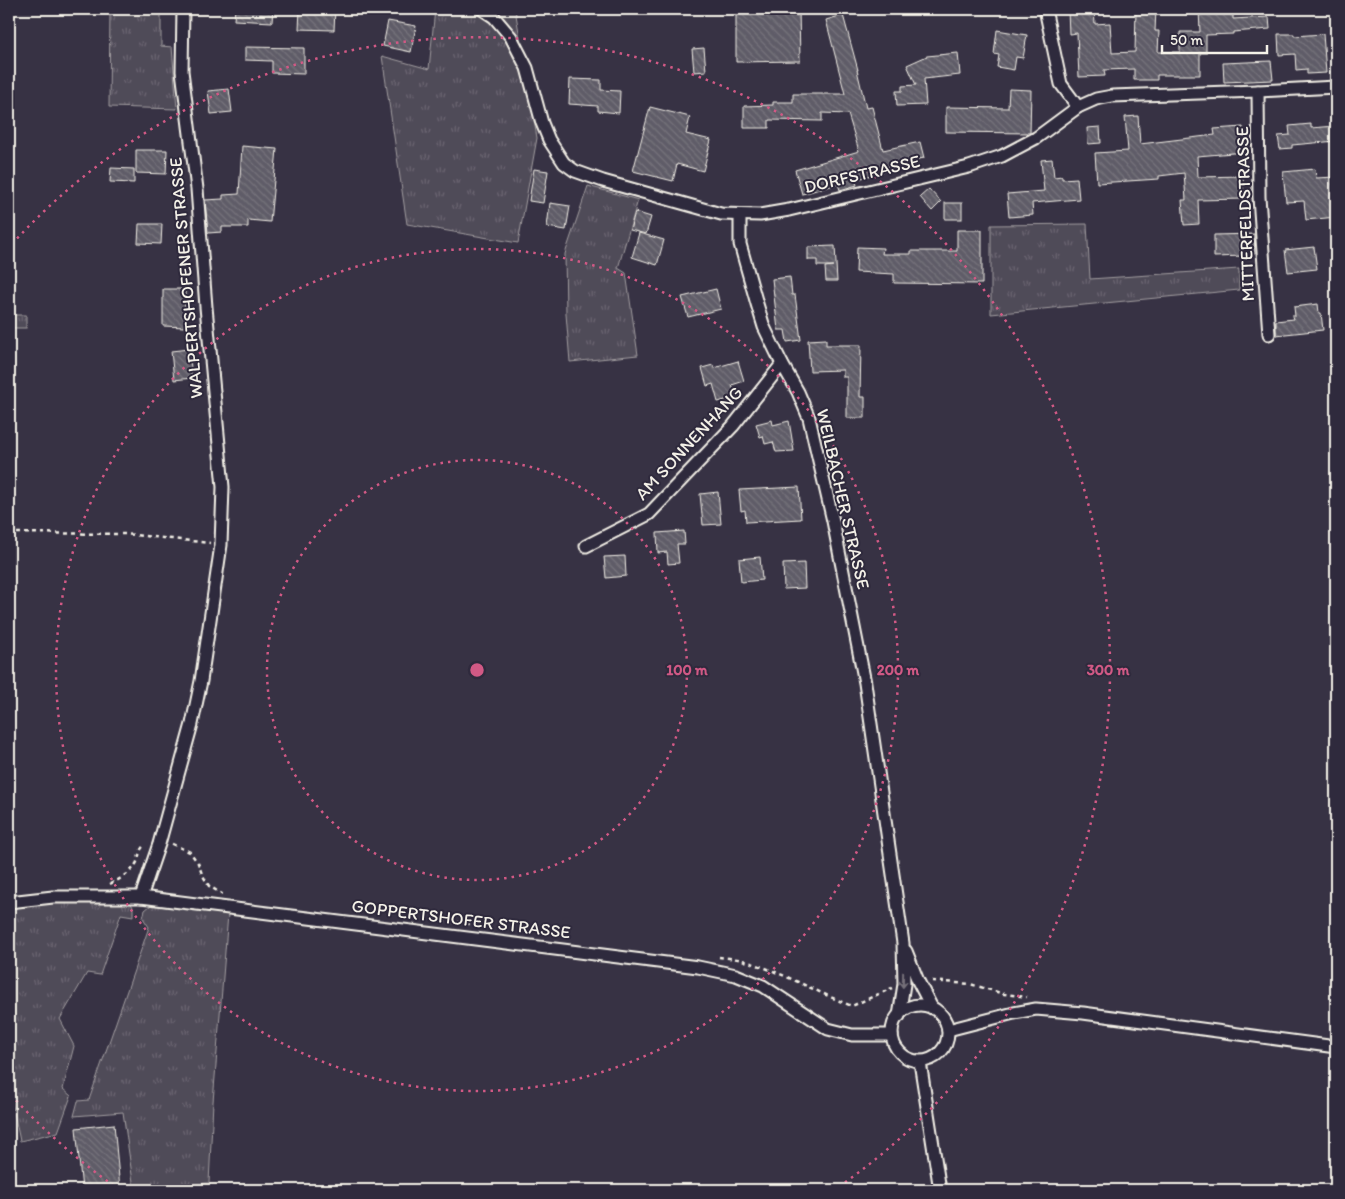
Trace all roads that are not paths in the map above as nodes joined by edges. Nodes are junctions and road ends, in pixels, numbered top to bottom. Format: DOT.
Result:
graph roads {
  1 [pos="182,9"];
  2 [pos="482,9"];
  3 [pos="1045,9"];
  4 [pos="1336,87"];
  5 [pos="1258,92"];
  6 [pos="1078,107"];
  7 [pos="740,215"];
  8 [pos="1269,334"];
  9 [pos="782,364"];
  10 [pos="586,546"];
  11 [pos="141,897"];
  12 [pos="9,902"];
  13 [pos="903,943"];
  14 [pos="932,1008"];
  15 [pos="898,1016"];
  16 [pos="948,1030"];
  17 [pos="892,1035"];
  18 [pos="1336,1047"];
  19 [pos="920,1062"];
  20 [pos="940,1190"];
  1 -- 11 [label="street, WALPERTSHOFENER STRASSE"];
  2 -- 7 [label="street, DORFSTRASSE"];
  3 -- 6 [label="street"];
  4 -- 5 [label="street, DORFSTRASSE"];
  5 -- 6 [label="street, DORFSTRASSE"];
  5 -- 8 [label="street, MITTERFELDSTRASSE"];
  6 -- 7 [label="street, DORFSTRASSE"];
  7 -- 9 [label="street, WEILBACHER STRASSE"];
  9 -- 10 [label="street, AM SONNENHANG"];
  9 -- 13 [label="street, WEILBACHER STRASSE"];
  11 -- 12 [label="street, GOPPERTSHOFER STRASSE"];
  11 -- 17 [label="street, GOPPERTSHOFER STRASSE"];
  13 -- 14 [label="street"];
  13 -- 15 [label="street, one-way"];
  14 -- 15 [label="street"];
  14 -- 16 [label="street"];
  15 -- 17 [label="street"];
  16 -- 18 [label="street"];
  16 -- 19 [label="street"];
  17 -- 19 [label="street"];
  19 -- 20 [label="street"];
}
